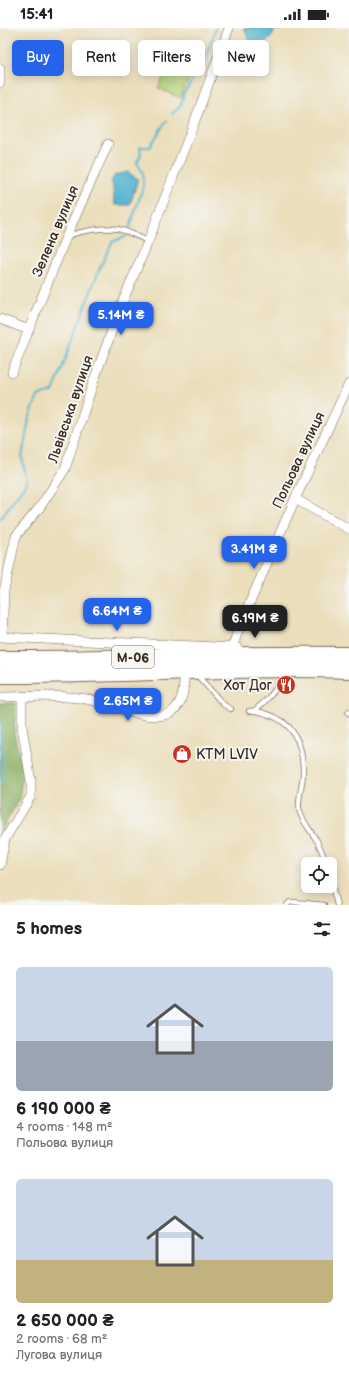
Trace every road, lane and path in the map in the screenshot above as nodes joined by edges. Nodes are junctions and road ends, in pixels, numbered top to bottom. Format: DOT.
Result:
graph roads {
  1 [pos="229,28"];
  2 [pos="0,68"];
  3 [pos="0,83"];
  4 [pos="108,144"];
  5 [pos="66,237"];
  6 [pos="148,241"];
  7 [pos="0,319"];
  8 [pos="29,330"];
  9 [pos="12,372"];
  10 [pos="349,384"];
  11 [pos="295,499"];
  12 [pos="349,528"];
  13 [pos="1,637"];
  14 [pos="232,648"];
  15 [pos="267,655"];
  16 [pos="349,655"];
  17 [pos="0,659"];
  18 [pos="287,669"];
  19 [pos="189,670"];
  20 [pos="349,670"];
  21 [pos="0,675"];
  22 [pos="0,697"];
  23 [pos="22,697"];
  24 [pos="231,709"];
  25 [pos="255,710"];
  26 [pos="249,711"];
  27 [pos="324,857"];
  28 [pos="0,865"];
  29 [pos="334,893"];
  30 [pos="287,905"];
  31 [pos="324,905"];
  32 [pos="337,905"];
  1 -- 6 [label="street, Львівська вулиця"];
  2 -- 3 [label="street"];
  4 -- 5 [label="street, Зелена вулиця"];
  5 -- 6 [label="lane"];
  5 -- 8 [label="street, Зелена вулиця"];
  6 -- 13 [label="street, Львівська вулиця"];
  7 -- 8 [label="street"];
  8 -- 9 [label="street, Зелена вулиця"];
  10 -- 11 [label="street, Польова вулиця"];
  11 -- 12 [label="street"];
  11 -- 14 [label="street, Польова вулиця"];
  13 -- 14 [label="street"];
  14 -- 15 [label="street"];
  15 -- 16 [label="highway, М-06"];
  15 -- 17 [label="highway, М-06"];
  18 -- 19 [label="highway, М-06"];
  18 -- 20 [label="highway, М-06"];
  18 -- 25 [label="lane"];
  19 -- 21 [label="highway, М-06"];
  19 -- 23 [label="street"];
  19 -- 24 [label="lane"];
  22 -- 23 [label="street"];
  23 -- 28 [label="street"];
  25 -- 26 [label="lane"];
  25 -- 27 [label="lane"];
  29 -- 32 [label="lane"];
  30 -- 31 [label="lane"];
}
